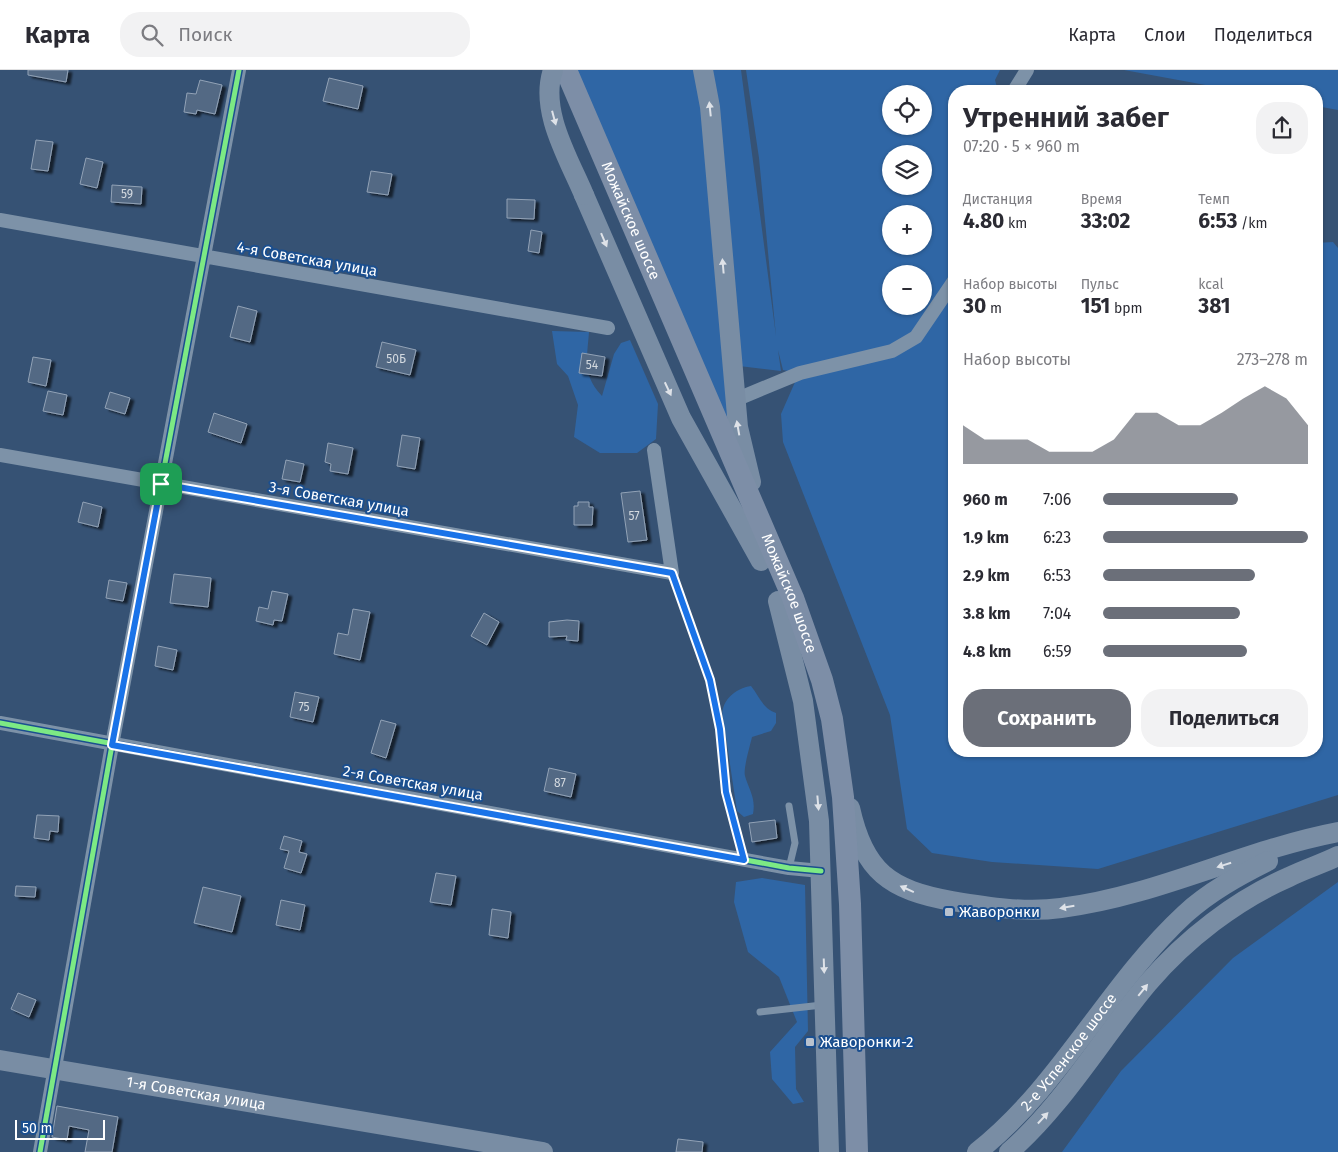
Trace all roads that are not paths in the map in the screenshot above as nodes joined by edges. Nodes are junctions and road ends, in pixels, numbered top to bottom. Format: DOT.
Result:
graph roads {
  1 [pos="239,70"];
  2 [pos="553,70"];
  3 [pos="566,70"];
  4 [pos="703,70"];
  5 [pos="1027,70"];
  6 [pos="1018,85"];
  7 [pos="0,220"];
  8 [pos="204,257"];
  9 [pos="948,290"];
  10 [pos="608,328"];
  11 [pos="735,400"];
  12 [pos="654,450"];
  13 [pos="0,454"];
  14 [pos="161,484"];
  15 [pos="769,560"];
  16 [pos="672,573"];
  17 [pos="778,601"];
  18 [pos="0,723"];
  19 [pos="112,745"];
  20 [pos="838,754"];
  21 [pos="789,806"];
  22 [pos="1338,834"];
  23 [pos="1338,852"];
  24 [pos="1338,856"];
  25 [pos="744,860"];
  26 [pos="789,868"];
  27 [pos="821,871"];
  28 [pos="1155,947"];
  29 [pos="825,1005"];
  30 [pos="760,1012"];
  31 [pos="0,1060"];
  32 [pos="54,1070"];
  33 [pos="392,1128"];
  34 [pos="426,1136"];
  35 [pos="832,1149"];
  36 [pos="40,1152"];
  37 [pos="469,1152"];
  38 [pos="486,1152"];
  39 [pos="543,1152"];
  40 [pos="857,1152"];
  41 [pos="977,1152"];
  42 [pos="1009,1152"];
  1 -- 8 [label="street"];
  2 -- 15 [label="main road, Можайское шоссе"];
  2 -- 15 [label="main road, one-way, bridge"];
  3 -- 15 [label="main road, Можайское шоссе"];
  11 -- 4 [label="main road, one-way"];
  5 -- 6 [label="street"];
  7 -- 8 [label="street, 4-я Советская улица"];
  8 -- 10 [label="street, 4-я Советская улица"];
  8 -- 14 [label="street"];
  9 -- 11 [label="street"];
  15 -- 11 [label="main road, one-way"];
  12 -- 16 [label="street"];
  13 -- 14 [label="street, 3-я Советская улица"];
  14 -- 16 [label="street, 3-я Советская улица"];
  14 -- 19 [label="street"];
  15 -- 17 [label="main road, Можайское шоссе"];
  15 -- 20 [label="main road, Можайское шоссе"];
  16 -- 25 [label="lane"];
  17 -- 27 [label="main road, one-way"];
  17 -- 35 [label="main road, Можайское шоссе"];
  18 -- 19 [label="street, 2-я Советская улица"];
  19 -- 25 [label="street, 2-я Советская улица"];
  19 -- 32 [label="street"];
  22 -- 20 [label="main road, one-way"];
  20 -- 40 [label="main road, Можайское шоссе"];
  21 -- 26 [label="lane"];
  22 -- 28 [label="main road, 2-е Успенское шоссе"];
  23 -- 28 [label="main road, 2-е Успенское шоссе"];
  42 -- 24 [label="main road, one-way"];
  25 -- 26 [label="street, 2-я Советская улица"];
  26 -- 27 [label="street, 2-я Советская улица"];
  27 -- 29 [label="main road, one-way"];
  28 -- 41 [label="main road, 2-е Успенское шоссе"];
  29 -- 30 [label="lane"];
  29 -- 35 [label="main road"];
  31 -- 32 [label="main road, 1-я Советская улица"];
  32 -- 33 [label="main road, 1-я Советская улица"];
  32 -- 36 [label="street"];
  33 -- 34 [label="main road"];
  33 -- 39 [label="main road"];
  34 -- 37 [label="main road"];
  34 -- 38 [label="main road"];
}
